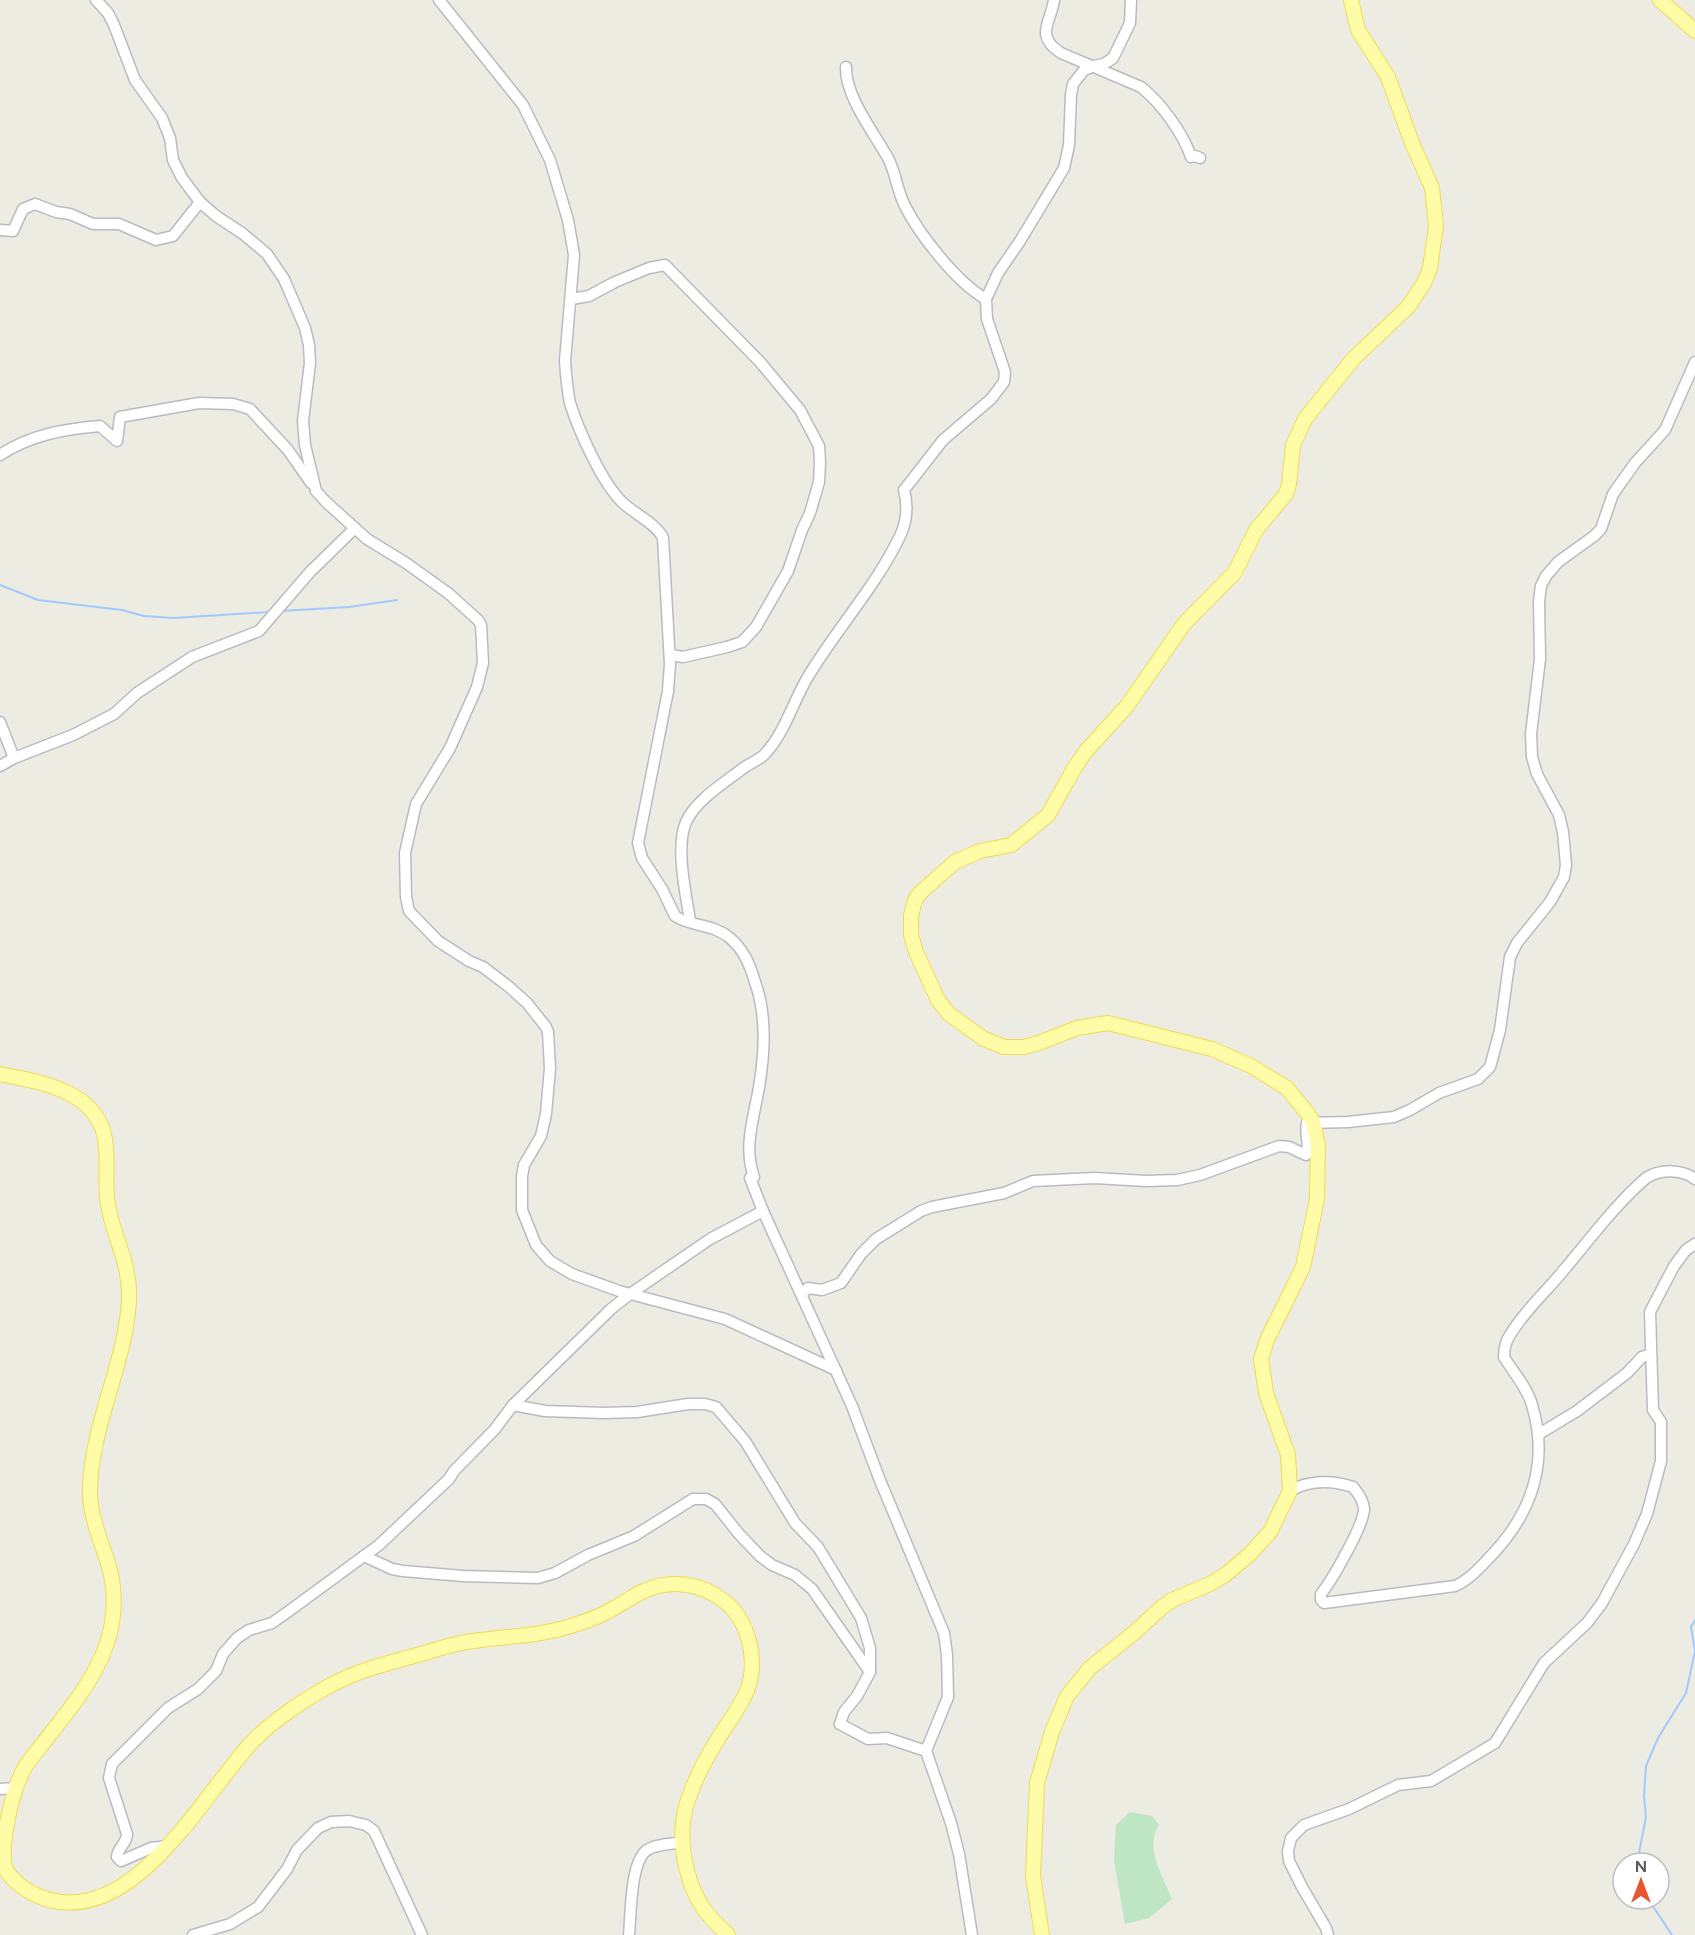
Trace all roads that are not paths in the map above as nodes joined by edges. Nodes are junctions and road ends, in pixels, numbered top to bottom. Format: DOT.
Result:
graph roads {
  1 [pos="96,0"];
  2 [pos="438,0"];
  3 [pos="1054,0"];
  4 [pos="1131,0"];
  5 [pos="1351,0"];
  6 [pos="1660,0"];
  7 [pos="1695,31"];
  8 [pos="1094,66"];
  9 [pos="846,67"];
  10 [pos="1200,158"];
  11 [pos="200,202"];
  12 [pos="0,230"];
  13 [pos="571,299"];
  14 [pos="986,299"];
  15 [pos="1695,362"];
  16 [pos="0,455"];
  17 [pos="316,491"];
  18 [pos="355,528"];
  19 [pos="670,655"];
  20 [pos="0,722"];
  21 [pos="14,758"];
  22 [pos="0,766"];
  23 [pos="690,921"];
  24 [pos="0,1074"];
  25 [pos="1313,1122"];
  26 [pos="1695,1179"];
  27 [pos="763,1211"];
  28 [pos="1695,1244"];
  29 [pos="630,1294"];
  30 [pos="802,1294"];
  31 [pos="1651,1354"];
  32 [pos="836,1370"];
  33 [pos="513,1405"];
  34 [pos="1539,1434"];
  35 [pos="1290,1491"];
  36 [pos="364,1556"];
  37 [pos="870,1671"];
  38 [pos="926,1752"];
  39 [pos="15,1788"];
  40 [pos="0,1789"];
  41 [pos="683,1842"];
  42 [pos="168,1845"];
  43 [pos="193,1935"];
  44 [pos="422,1935"];
  45 [pos="629,1935"];
  46 [pos="728,1935"];
  47 [pos="972,1935"];
  48 [pos="1042,1935"];
  49 [pos="1328,1935"];
  1 -- 11 [label="street"];
  2 -- 13 [label="street"];
  3 -- 8 [label="street"];
  4 -- 8 [label="street"];
  5 -- 25 [label="main road"];
  6 -- 7 [label="main road"];
  8 -- 10 [label="street"];
  8 -- 14 [label="street"];
  9 -- 14 [label="street"];
  11 -- 12 [label="street"];
  11 -- 17 [label="street"];
  13 -- 19 [label="street"];
  13 -- 19 [label="street"];
  14 -- 23 [label="street"];
  15 -- 25 [label="street"];
  16 -- 17 [label="street"];
  17 -- 18 [label="street"];
  18 -- 21 [label="street"];
  18 -- 29 [label="street"];
  19 -- 23 [label="street"];
  20 -- 21 [label="street"];
  21 -- 22 [label="street"];
  23 -- 27 [label="street"];
  24 -- 39 [label="main road"];
  25 -- 30 [label="street"];
  25 -- 35 [label="main road"];
  26 -- 34 [label="street"];
  27 -- 29 [label="street"];
  27 -- 30 [label="street"];
  28 -- 31 [label="street"];
  29 -- 32 [label="street"];
  29 -- 33 [label="street"];
  30 -- 32 [label="street"];
  31 -- 34 [label="street"];
  31 -- 49 [label="street"];
  32 -- 38 [label="street"];
  33 -- 36 [label="street"];
  33 -- 37 [label="street"];
  34 -- 35 [label="street"];
  35 -- 48 [label="main road"];
  36 -- 37 [label="street"];
  36 -- 42 [label="street"];
  37 -- 38 [label="street"];
  38 -- 47 [label="street"];
  39 -- 40 [label="street"];
  39 -- 42 [label="main road"];
  41 -- 42 [label="main road"];
  41 -- 45 [label="street"];
  41 -- 46 [label="main road"];
  43 -- 44 [label="street"];
}
